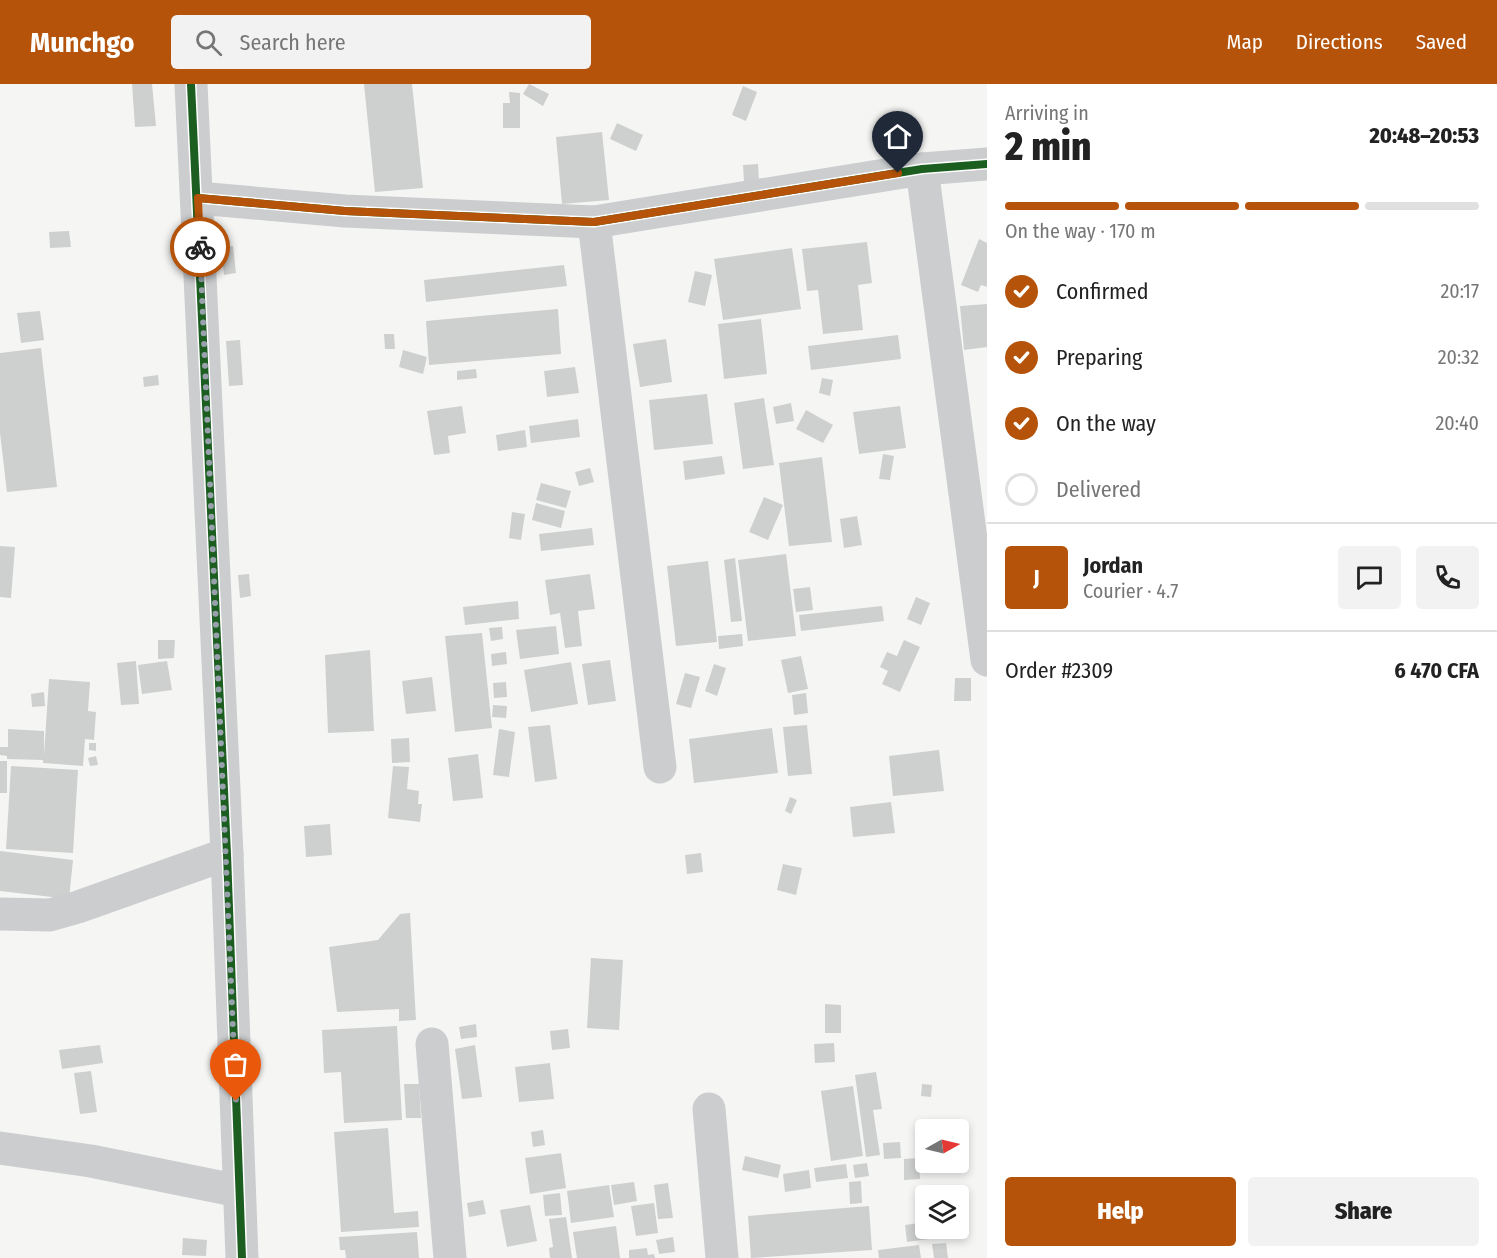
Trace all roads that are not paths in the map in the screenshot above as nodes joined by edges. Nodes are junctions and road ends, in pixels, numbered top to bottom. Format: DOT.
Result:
graph roads {
  1 [pos="191,84"];
  2 [pos="987,165"];
  3 [pos="922,169"];
  4 [pos="198,198"];
  5 [pos="594,222"];
  6 [pos="977,516"];
  7 [pos="987,660"];
  8 [pos="660,767"];
  9 [pos="227,854"];
  10 [pos="0,914"];
  11 [pos="432,1044"];
  12 [pos="709,1109"];
  13 [pos="0,1148"];
  14 [pos="239,1191"];
  15 [pos="242,1258"];
  16 [pos="450,1258"];
  17 [pos="722,1258"];
  1 -- 4 [label="street"];
  2 -- 3 [label="street"];
  3 -- 5 [label="street"];
  3 -- 6 [label="street"];
  4 -- 5 [label="street"];
  4 -- 9 [label="street"];
  5 -- 8 [label="street"];
  6 -- 7 [label="street"];
  9 -- 10 [label="street"];
  9 -- 14 [label="street"];
  11 -- 16 [label="street"];
  12 -- 17 [label="street"];
  13 -- 14 [label="street"];
  14 -- 15 [label="street"];
}
